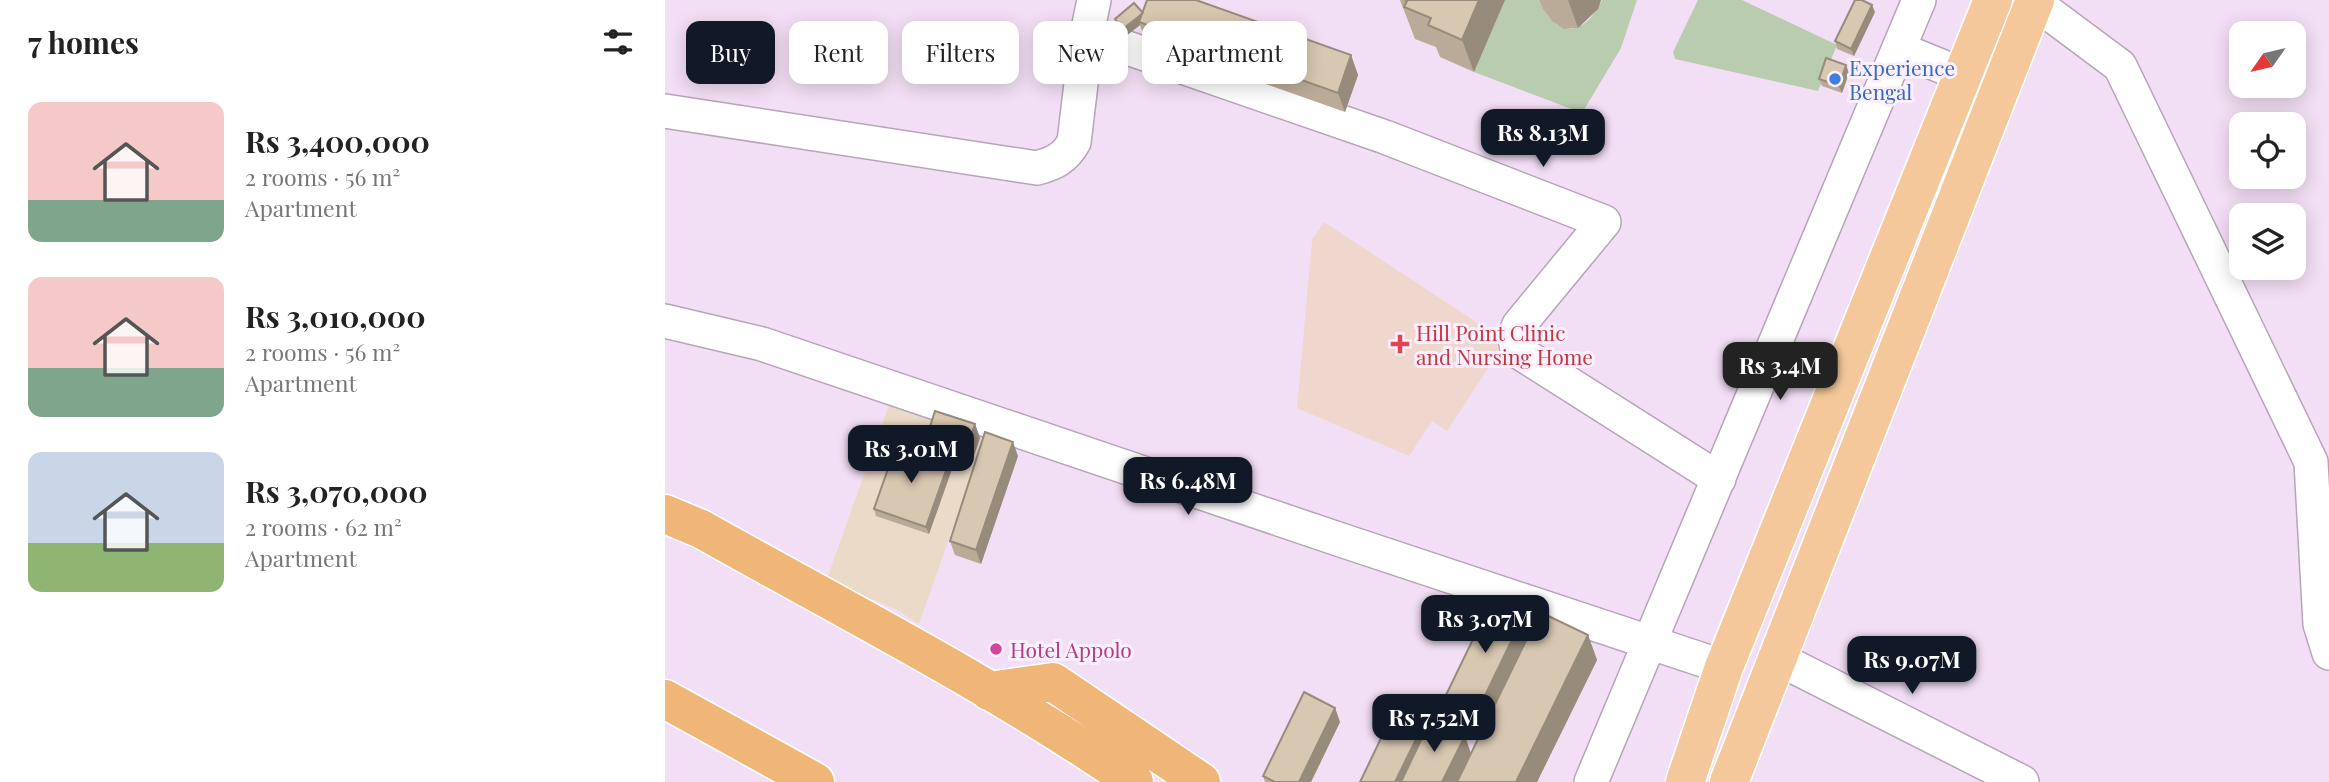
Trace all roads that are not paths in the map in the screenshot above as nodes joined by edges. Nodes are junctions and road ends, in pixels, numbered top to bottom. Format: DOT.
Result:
graph roads {
  1 [pos="1094,0"];
  2 [pos="1919,0"];
  3 [pos="1993,0"];
  4 [pos="2034,1"];
  5 [pos="1090,21"];
  6 [pos="1128,48"];
  7 [pos="1899,49"];
  8 [pos="1963,75"];
  9 [pos="1081,84"];
  10 [pos="2000,90"];
  11 [pos="665,111"];
  12 [pos="665,321"];
  13 [pos="1719,479"];
  14 [pos="665,514"];
  15 [pos="1650,643"];
  16 [pos="2329,653"];
  17 [pos="1777,658"];
  18 [pos="1724,667"];
  19 [pos="989,691"];
  20 [pos="665,699"];
  21 [pos="815,782"];
  22 [pos="1134,782"];
  23 [pos="1201,782"];
  24 [pos="1591,782"];
  25 [pos="1685,782"];
  26 [pos="1729,782"];
  27 [pos="2022,782"];
  1 -- 5 [label="street"];
  2 -- 7 [label="street"];
  3 -- 8 [label="main road"];
  4 -- 10 [label="main road"];
  4 -- 16 [label="street"];
  6 -- 13 [label="street"];
  7 -- 8 [label="street"];
  7 -- 13 [label="street"];
  8 -- 10 [label="main road"];
  8 -- 18 [label="main road"];
  9 -- 11 [label="street"];
  10 -- 17 [label="main road"];
  12 -- 15 [label="street"];
  13 -- 15 [label="street"];
  14 -- 19 [label="highway"];
  15 -- 18 [label="street"];
  15 -- 24 [label="street"];
  17 -- 26 [label="main road"];
  17 -- 27 [label="street"];
  18 -- 25 [label="main road"];
  19 -- 22 [label="highway"];
  19 -- 23 [label="highway"];
  20 -- 21 [label="highway"];
}
